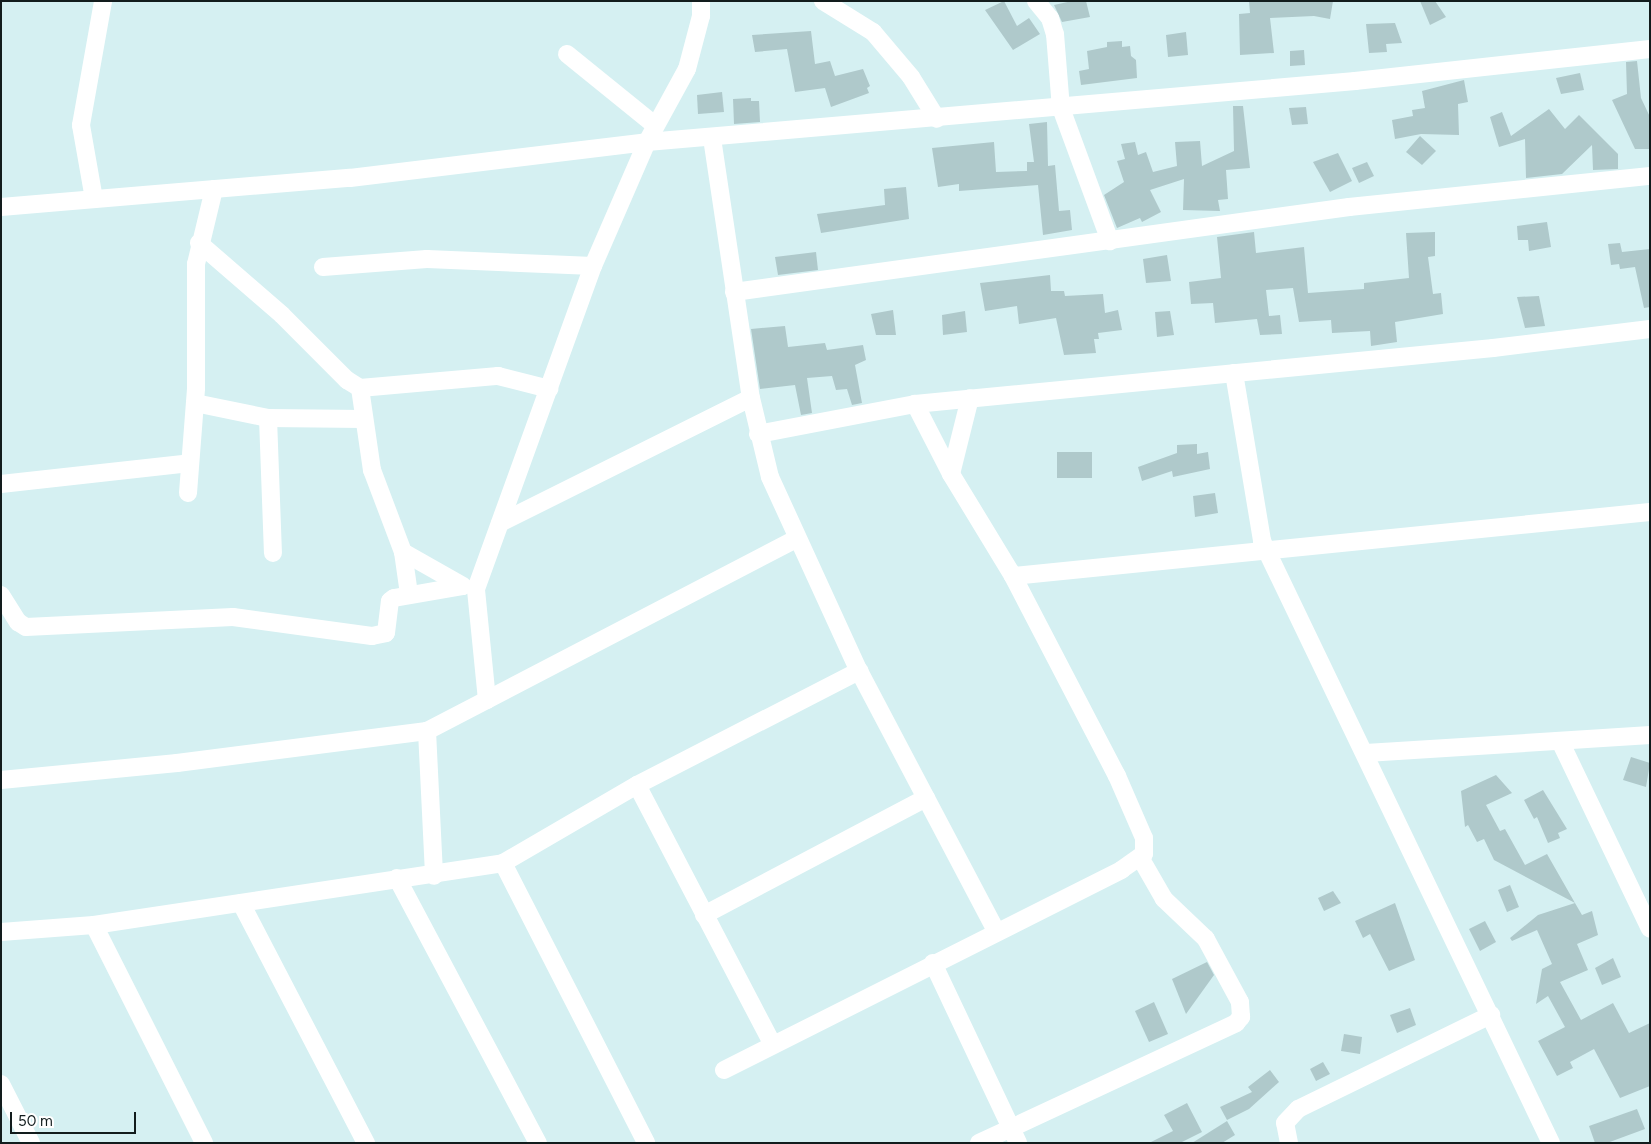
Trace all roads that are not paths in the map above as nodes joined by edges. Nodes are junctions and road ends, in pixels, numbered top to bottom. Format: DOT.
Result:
graph roads {
  1 [pos="103,1"];
  2 [pos="701,1"];
  3 [pos="823,1"];
  4 [pos="1036,1"];
  5 [pos="1650,49"];
  6 [pos="567,54"];
  7 [pos="1061,108"];
  8 [pos="937,119"];
  9 [pos="656,126"];
  10 [pos="712,138"];
  11 [pos="647,142"];
  12 [pos="1650,176"];
  13 [pos="214,189"];
  14 [pos="94,199"];
  15 [pos="1,207"];
  16 [pos="1110,241"];
  17 [pos="199,243"];
  18 [pos="593,266"];
  19 [pos="323,267"];
  20 [pos="734,292"];
  21 [pos="1650,329"];
  22 [pos="1234,372"];
  23 [pos="360,388"];
  24 [pos="549,389"];
  25 [pos="751,398"];
  26 [pos="970,398"];
  27 [pos="195,404"];
  28 [pos="915,404"];
  29 [pos="268,418"];
  30 [pos="364,419"];
  31 [pos="758,434"];
  32 [pos="190,464"];
  33 [pos="951,474"];
  34 [pos="1,484"];
  35 [pos="188,493"];
  36 [pos="1650,512"];
  37 [pos="500,523"];
  38 [pos="796,539"];
  39 [pos="403,552"];
  40 [pos="273,553"];
  41 [pos="1269,553"];
  42 [pos="1013,576"];
  43 [pos="469,587"];
  44 [pos="1,594"];
  45 [pos="409,594"];
  46 [pos="859,671"];
  47 [pos="487,700"];
  48 [pos="427,731"];
  49 [pos="1650,736"];
  50 [pos="1560,741"];
  51 [pos="1366,753"];
  52 [pos="1,780"];
  53 [pos="637,785"];
  54 [pos="926,798"];
  55 [pos="1141,859"];
  56 [pos="503,862"];
  57 [pos="434,876"];
  58 [pos="397,878"];
  59 [pos="241,903"];
  60 [pos="704,915"];
  61 [pos="94,925"];
  62 [pos="1650,929"];
  63 [pos="996,931"];
  64 [pos="1,932"];
  65 [pos="933,964"];
  66 [pos="1491,1015"];
  67 [pos="773,1044"];
  68 [pos="724,1070"];
  69 [pos="1,1084"];
  70 [pos="1010,1127"];
  71 [pos="31,1143"];
  72 [pos="204,1143"];
  73 [pos="366,1143"];
  74 [pos="538,1143"];
  75 [pos="646,1143"];
  76 [pos="979,1143"];
  77 [pos="1018,1143"];
  78 [pos="1289,1143"];
  79 [pos="1551,1143"];
  1 -- 14 [label="street"];
  2 -- 9 [label="street"];
  3 -- 8 [label="street"];
  4 -- 7 [label="street"];
  5 -- 7 [label="street"];
  6 -- 9 [label="street"];
  7 -- 8 [label="street"];
  7 -- 16 [label="street"];
  8 -- 10 [label="street"];
  9 -- 11 [label="street"];
  10 -- 11 [label="street"];
  10 -- 20 [label="street"];
  11 -- 13 [label="street"];
  11 -- 18 [label="street"];
  12 -- 16 [label="street"];
  13 -- 14 [label="street"];
  13 -- 17 [label="street"];
  14 -- 15 [label="street"];
  16 -- 20 [label="street"];
  17 -- 23 [label="street"];
  17 -- 27 [label="street"];
  18 -- 19 [label="street"];
  18 -- 24 [label="street"];
  20 -- 25 [label="street"];
  21 -- 22 [label="street"];
  22 -- 26 [label="street"];
  22 -- 41 [label="street"];
  23 -- 24 [label="street"];
  23 -- 30 [label="street"];
  24 -- 37 [label="street"];
  25 -- 31 [label="street"];
  25 -- 37 [label="street"];
  26 -- 28 [label="street"];
  26 -- 33 [label="street"];
  27 -- 29 [label="street"];
  27 -- 32 [label="street"];
  28 -- 31 [label="street"];
  28 -- 33 [label="street"];
  29 -- 30 [label="street"];
  29 -- 40 [label="street"];
  30 -- 39 [label="street"];
  31 -- 38 [label="street"];
  32 -- 34 [label="street"];
  32 -- 35 [label="street"];
  33 -- 42 [label="street"];
  36 -- 41 [label="street"];
  37 -- 43 [label="street"];
  38 -- 46 [label="street"];
  38 -- 47 [label="street"];
  39 -- 43 [label="street"];
  39 -- 45 [label="street"];
  41 -- 42 [label="street"];
  41 -- 51 [label="street"];
  42 -- 55 [label="street"];
  43 -- 45 [label="street"];
  43 -- 47 [label="street"];
  44 -- 45 [label="street"];
  46 -- 53 [label="street"];
  46 -- 54 [label="street"];
  47 -- 48 [label="street"];
  48 -- 52 [label="street"];
  48 -- 57 [label="street"];
  49 -- 50 [label="street"];
  50 -- 51 [label="street"];
  50 -- 62 [label="street"];
  51 -- 66 [label="street"];
  53 -- 56 [label="street"];
  53 -- 60 [label="street"];
  54 -- 60 [label="street"];
  54 -- 63 [label="street"];
  55 -- 63 [label="street"];
  55 -- 70 [label="street"];
  56 -- 57 [label="street"];
  56 -- 75 [label="street"];
  57 -- 58 [label="street"];
  58 -- 59 [label="street"];
  58 -- 74 [label="street"];
  59 -- 61 [label="street"];
  59 -- 73 [label="street"];
  60 -- 67 [label="street"];
  61 -- 64 [label="street"];
  61 -- 72 [label="street"];
  63 -- 65 [label="street"];
  65 -- 67 [label="street"];
  65 -- 70 [label="street"];
  66 -- 78 [label="street"];
  66 -- 79 [label="street"];
  67 -- 68 [label="street"];
  69 -- 71 [label="street"];
  70 -- 76 [label="street"];
  70 -- 77 [label="street"];
}
